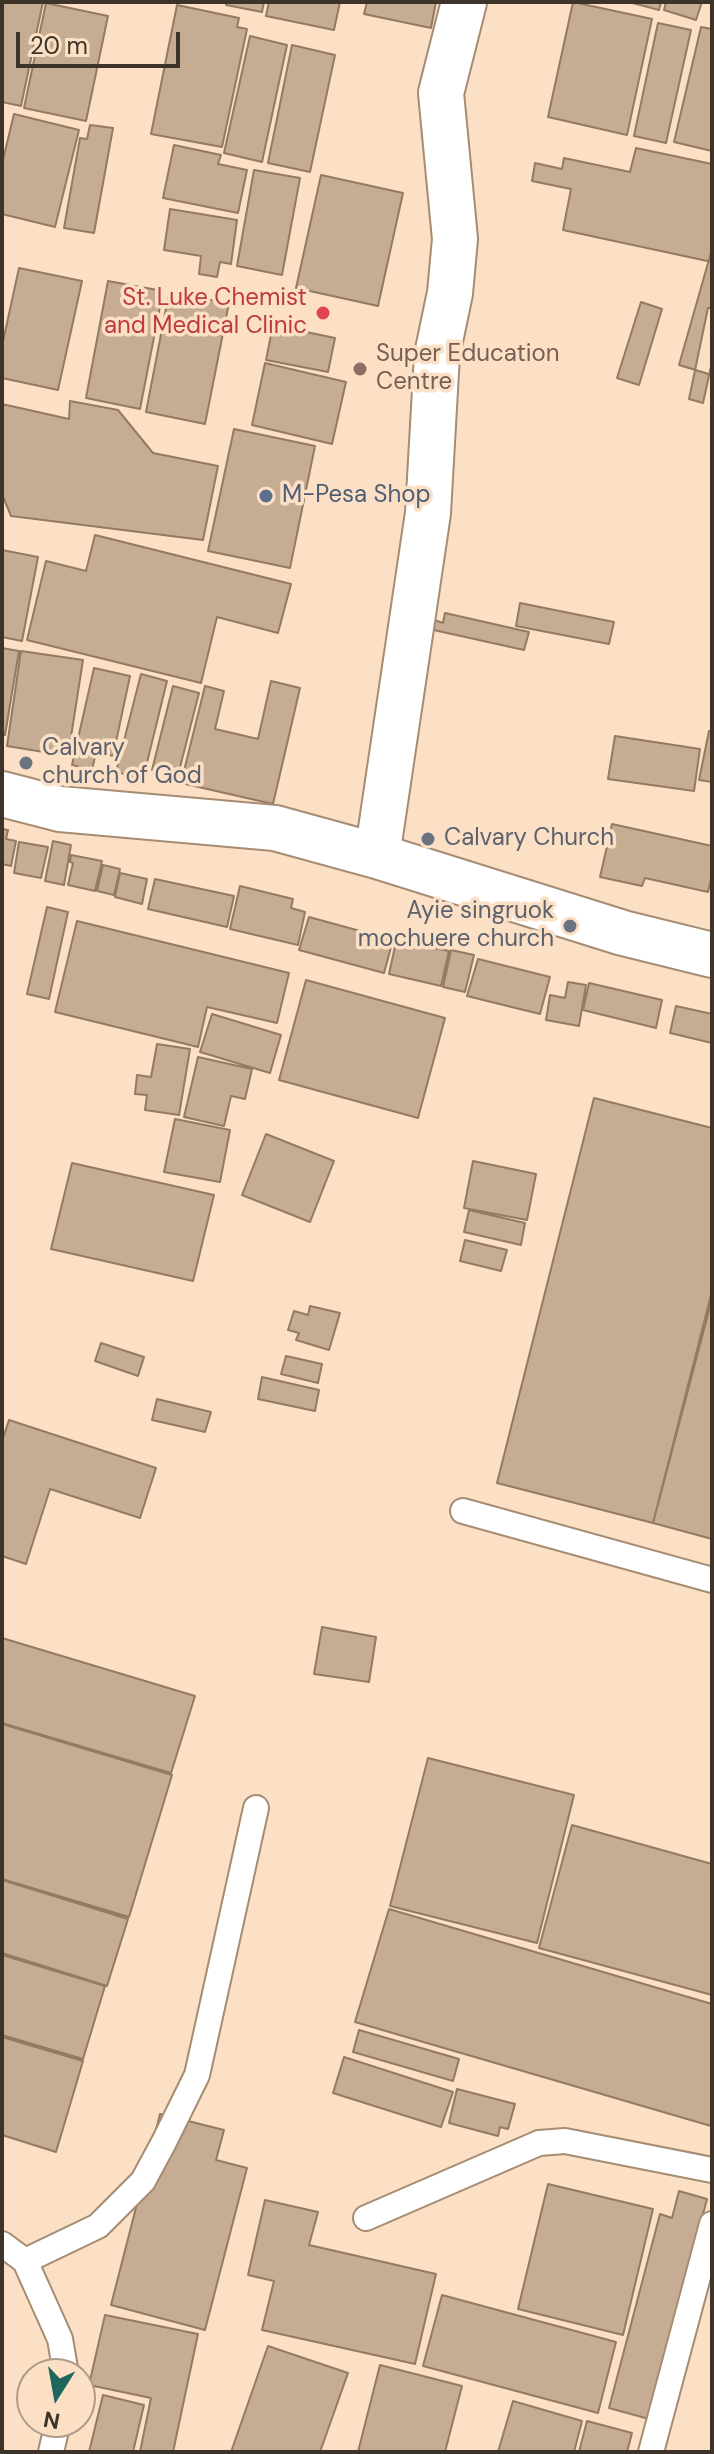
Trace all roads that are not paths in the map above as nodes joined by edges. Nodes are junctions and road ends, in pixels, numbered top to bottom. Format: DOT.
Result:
graph roads {
  1 [pos="464,2"];
  2 [pos="2,794"];
  3 [pos="377,856"];
  4 [pos="712,955"];
  5 [pos="463,1511"];
  6 [pos="712,1580"];
  7 [pos="256,1808"];
  8 [pos="712,2170"];
  9 [pos="366,2218"];
  10 [pos="712,2224"];
  11 [pos="2,2244"];
  12 [pos="25,2261"];
  13 [pos="63,2358"];
  14 [pos="651,2452"];
  1 -- 3 [label="street"];
  2 -- 3 [label="street"];
  3 -- 4 [label="street"];
  5 -- 6 [label="lane"];
  7 -- 12 [label="lane"];
  8 -- 9 [label="lane"];
  10 -- 14 [label="lane"];
  11 -- 12 [label="lane"];
  12 -- 13 [label="lane"];
}
